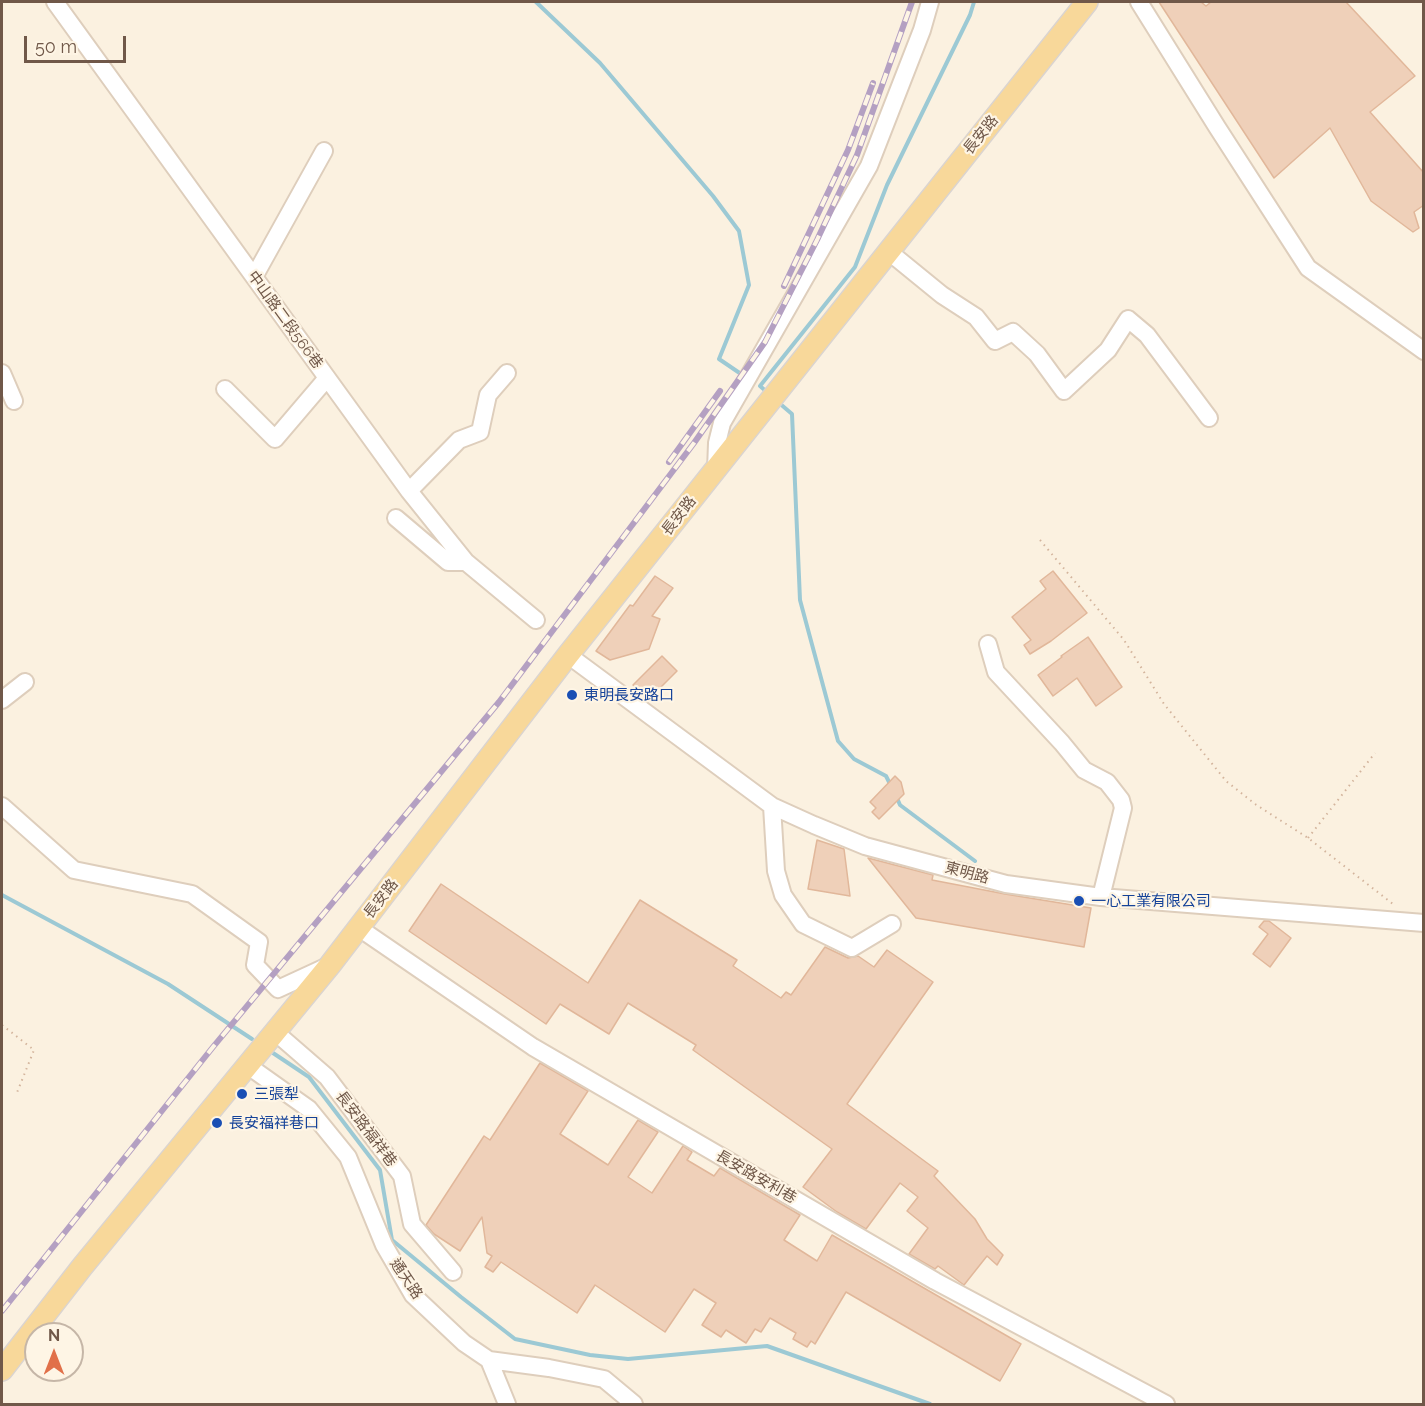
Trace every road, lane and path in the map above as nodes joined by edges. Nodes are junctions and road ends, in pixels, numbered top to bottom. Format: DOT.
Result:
graph roads {
  1 [pos="56,2"];
  2 [pos="930,2"];
  3 [pos="1087,2"];
  4 [pos="1139,2"];
  5 [pos="324,151"];
  6 [pos="888,251"];
  7 [pos="254,277"];
  8 [pos="1424,351"];
  9 [pos="2,373"];
  10 [pos="507,373"];
  11 [pos="327,378"];
  12 [pos="225,389"];
  13 [pos="14,401"];
  14 [pos="1209,418"];
  15 [pos="716,470"];
  16 [pos="409,491"];
  17 [pos="396,518"];
  18 [pos="1040,540"];
  19 [pos="466,562"];
  20 [pos="536,620"];
  21 [pos="988,644"];
  22 [pos="568,656"];
  23 [pos="25,682"];
  24 [pos="2,700"];
  25 [pos="1375,753"];
  26 [pos="2,806"];
  27 [pos="772,806"];
  28 [pos="1308,838"];
  29 [pos="1101,897"];
  30 [pos="1399,920"];
  31 [pos="1424,923"];
  32 [pos="892,924"];
  33 [pos="359,928"];
  34 [pos="330,965"];
  35 [pos="2,1025"];
  36 [pos="274,1032"];
  37 [pos="247,1065"];
  38 [pos="16,1095"];
  39 [pos="453,1272"];
  40 [pos="489,1360"];
  41 [pos="2,1370"];
  42 [pos="507,1404"];
  43 [pos="634,1404"];
  44 [pos="1166,1404"];
  1 -- 7 [label="street, 中山路二段566巷"];
  2 -- 15 [label="street"];
  3 -- 6 [label="main road, 長安路"];
  4 -- 8 [label="street"];
  5 -- 7 [label="street"];
  6 -- 14 [label="street"];
  6 -- 15 [label="main road, 長安路"];
  7 -- 11 [label="street, 中山路二段566巷"];
  9 -- 13 [label="street"];
  10 -- 16 [label="street"];
  11 -- 12 [label="street"];
  11 -- 16 [label="street, 中山路二段566巷"];
  15 -- 22 [label="main road, 長安路"];
  16 -- 19 [label="street, 中山路二段566巷"];
  17 -- 19 [label="street"];
  18 -- 28 [label="path"];
  19 -- 20 [label="street, 中山路二段566巷"];
  21 -- 29 [label="street"];
  22 -- 27 [label="street, 東明路"];
  22 -- 33 [label="main road, 長安路"];
  23 -- 24 [label="street"];
  25 -- 28 [label="path"];
  26 -- 34 [label="street"];
  27 -- 29 [label="street, 東明路"];
  27 -- 32 [label="street"];
  28 -- 30 [label="path"];
  29 -- 30 [label="street, 東明路"];
  30 -- 31 [label="street, 東明路"];
  33 -- 34 [label="main road, 長安路"];
  33 -- 44 [label="street, 長安路安利巷"];
  34 -- 36 [label="main road, 長安路"];
  35 -- 38 [label="path"];
  36 -- 37 [label="main road"];
  36 -- 39 [label="street, 長安路福祥巷"];
  37 -- 40 [label="street, 通天路"];
  37 -- 41 [label="main road"];
  40 -- 42 [label="street"];
  40 -- 43 [label="street, 通天路"];
}
